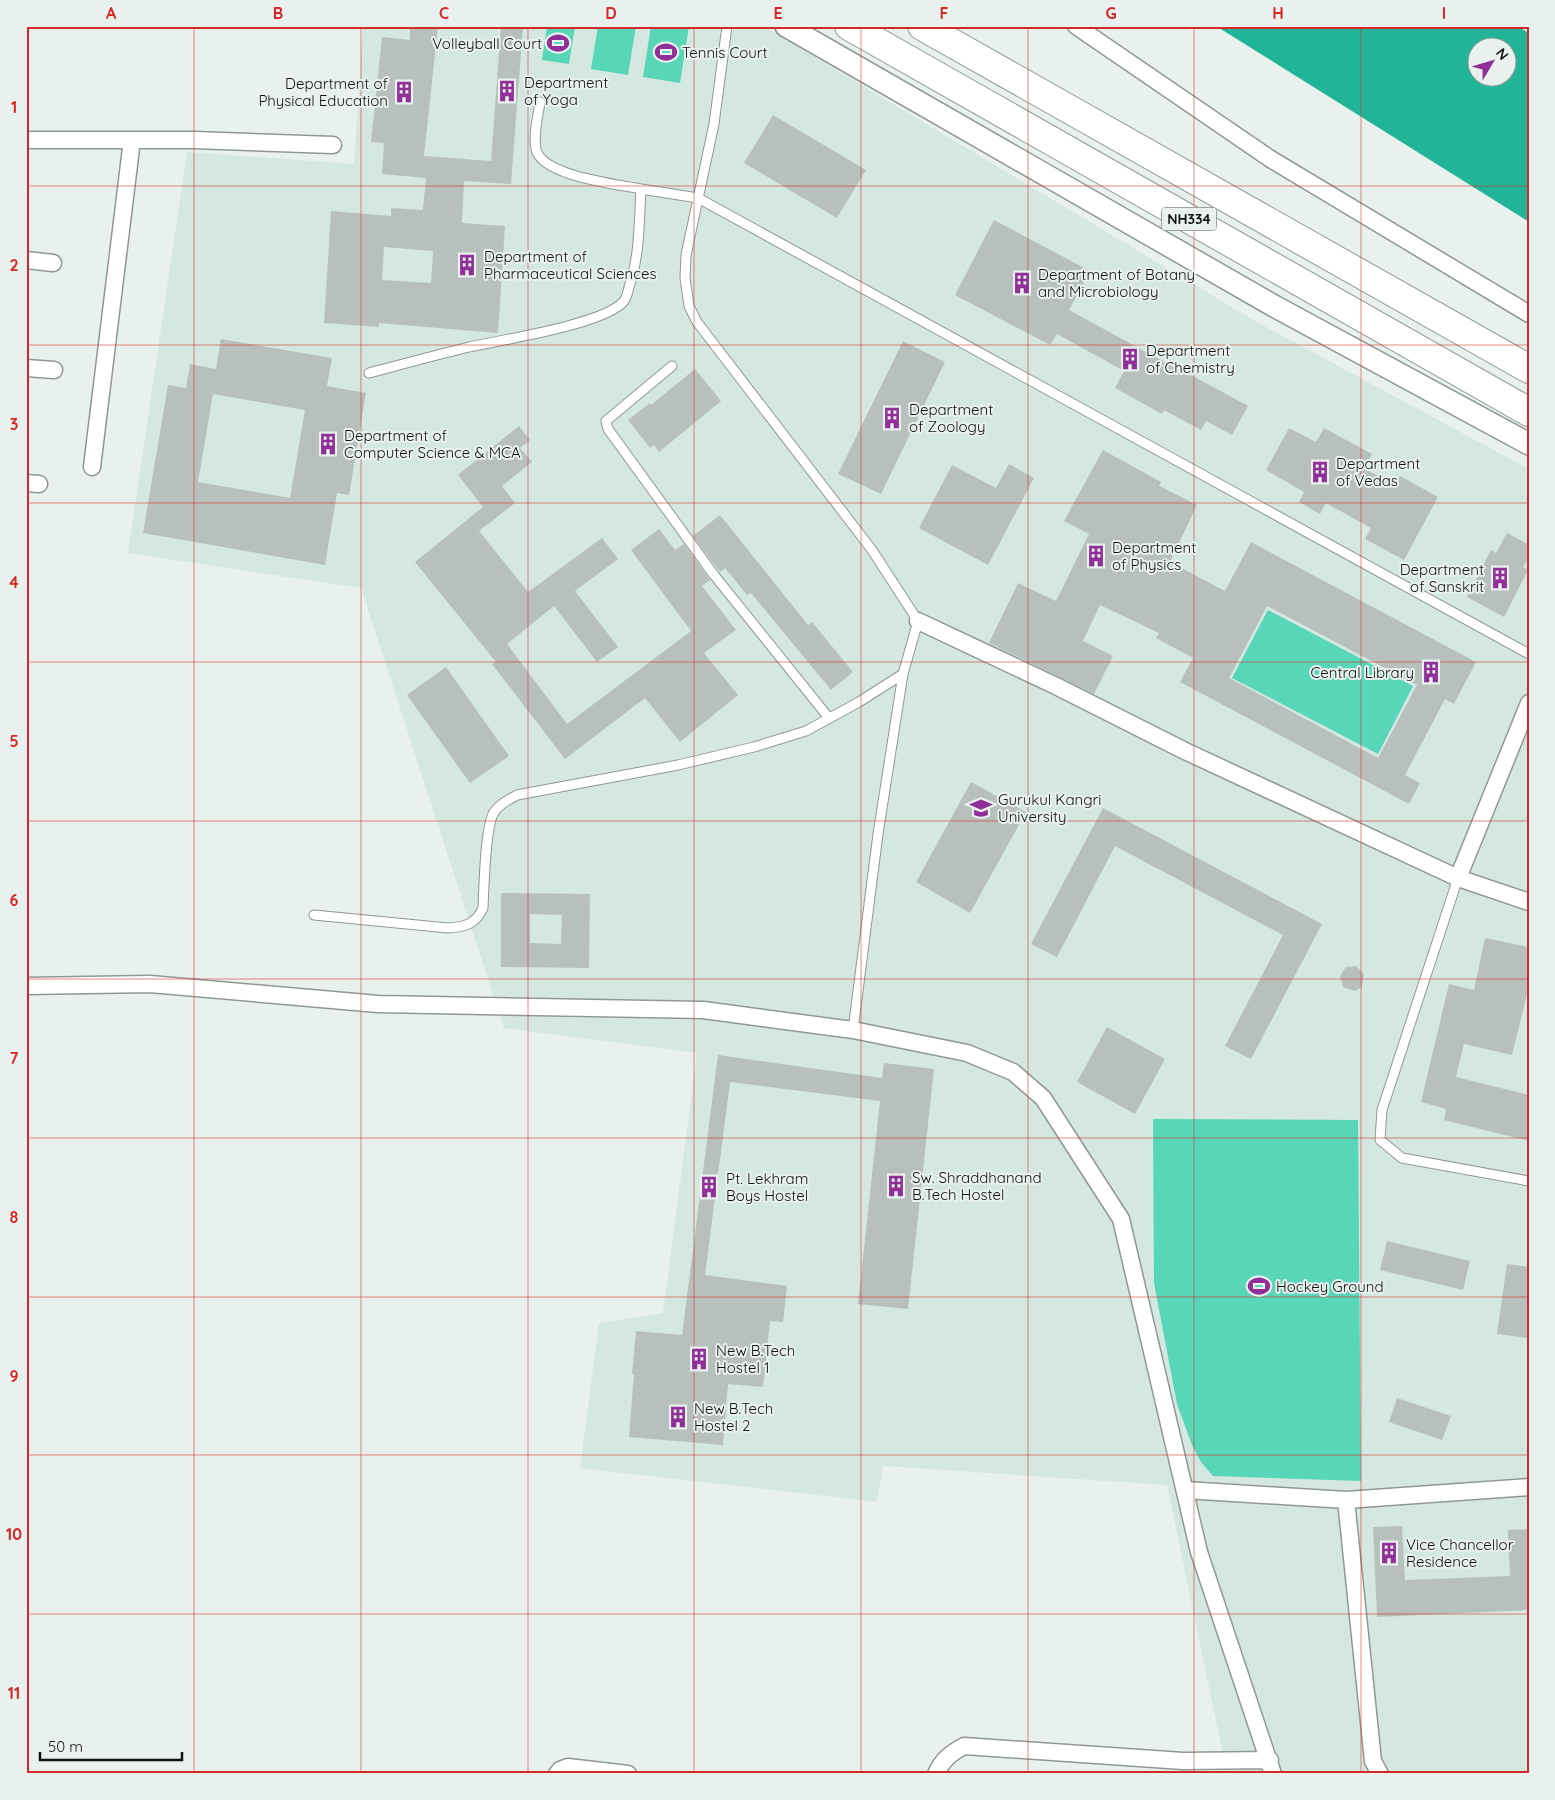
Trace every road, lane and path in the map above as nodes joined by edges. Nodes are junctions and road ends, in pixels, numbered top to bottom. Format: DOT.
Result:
graph roads {
  1 [pos="727,26"];
  2 [pos="786,26"];
  3 [pos="849,26"];
  4 [pos="922,26"];
  5 [pos="1076,26"];
  6 [pos="540,102"];
  7 [pos="26,140"];
  8 [pos="132,140"];
  9 [pos="332,145"];
  10 [pos="641,189"];
  11 [pos="698,198"];
  12 [pos="26,260"];
  13 [pos="53,263"];
  14 [pos="1529,314"];
  15 [pos="672,366"];
  16 [pos="26,368"];
  17 [pos="1529,369"];
  18 [pos="54,370"];
  19 [pos="369,373"];
  20 [pos="1529,412"];
  21 [pos="1529,444"];
  22 [pos="92,467"];
  23 [pos="918,621"];
  24 [pos="1529,654"];
  25 [pos="903,674"];
  26 [pos="1529,703"];
  27 [pos="829,718"];
  28 [pos="1458,878"];
  29 [pos="1529,902"];
  30 [pos="314,915"];
  31 [pos="26,986"];
  32 [pos="853,1030"];
  33 [pos="1529,1181"];
  34 [pos="1529,1487"];
  35 [pos="1185,1490"];
  36 [pos="1346,1500"];
  37 [pos="1272,1767"];
  38 [pos="557,1774"];
  39 [pos="628,1774"];
  40 [pos="936,1774"];
  41 [pos="1380,1774"];
  1 -- 11 [label="lane"];
  2 -- 21 [label="street"];
  3 -- 20 [label="highway, NH334"];
  4 -- 17 [label="highway, NH334"];
  5 -- 14 [label="street"];
  6 -- 10 [label="lane"];
  7 -- 8 [label="street"];
  8 -- 9 [label="street"];
  8 -- 22 [label="street"];
  10 -- 11 [label="lane"];
  10 -- 19 [label="lane"];
  11 -- 23 [label="lane"];
  11 -- 24 [label="lane"];
  12 -- 13 [label="street"];
  15 -- 27 [label="lane"];
  16 -- 18 [label="street"];
  23 -- 25 [label="lane"];
  23 -- 28 [label="street"];
  25 -- 27 [label="lane"];
  25 -- 32 [label="lane"];
  26 -- 28 [label="street"];
  27 -- 30 [label="lane"];
  28 -- 29 [label="street"];
  28 -- 33 [label="lane"];
  31 -- 32 [label="street"];
  32 -- 35 [label="street"];
  34 -- 36 [label="street"];
  35 -- 36 [label="street"];
  35 -- 37 [label="street"];
  36 -- 41 [label="street"];
  37 -- 40 [label="street"];
  38 -- 39 [label="street"];
}
